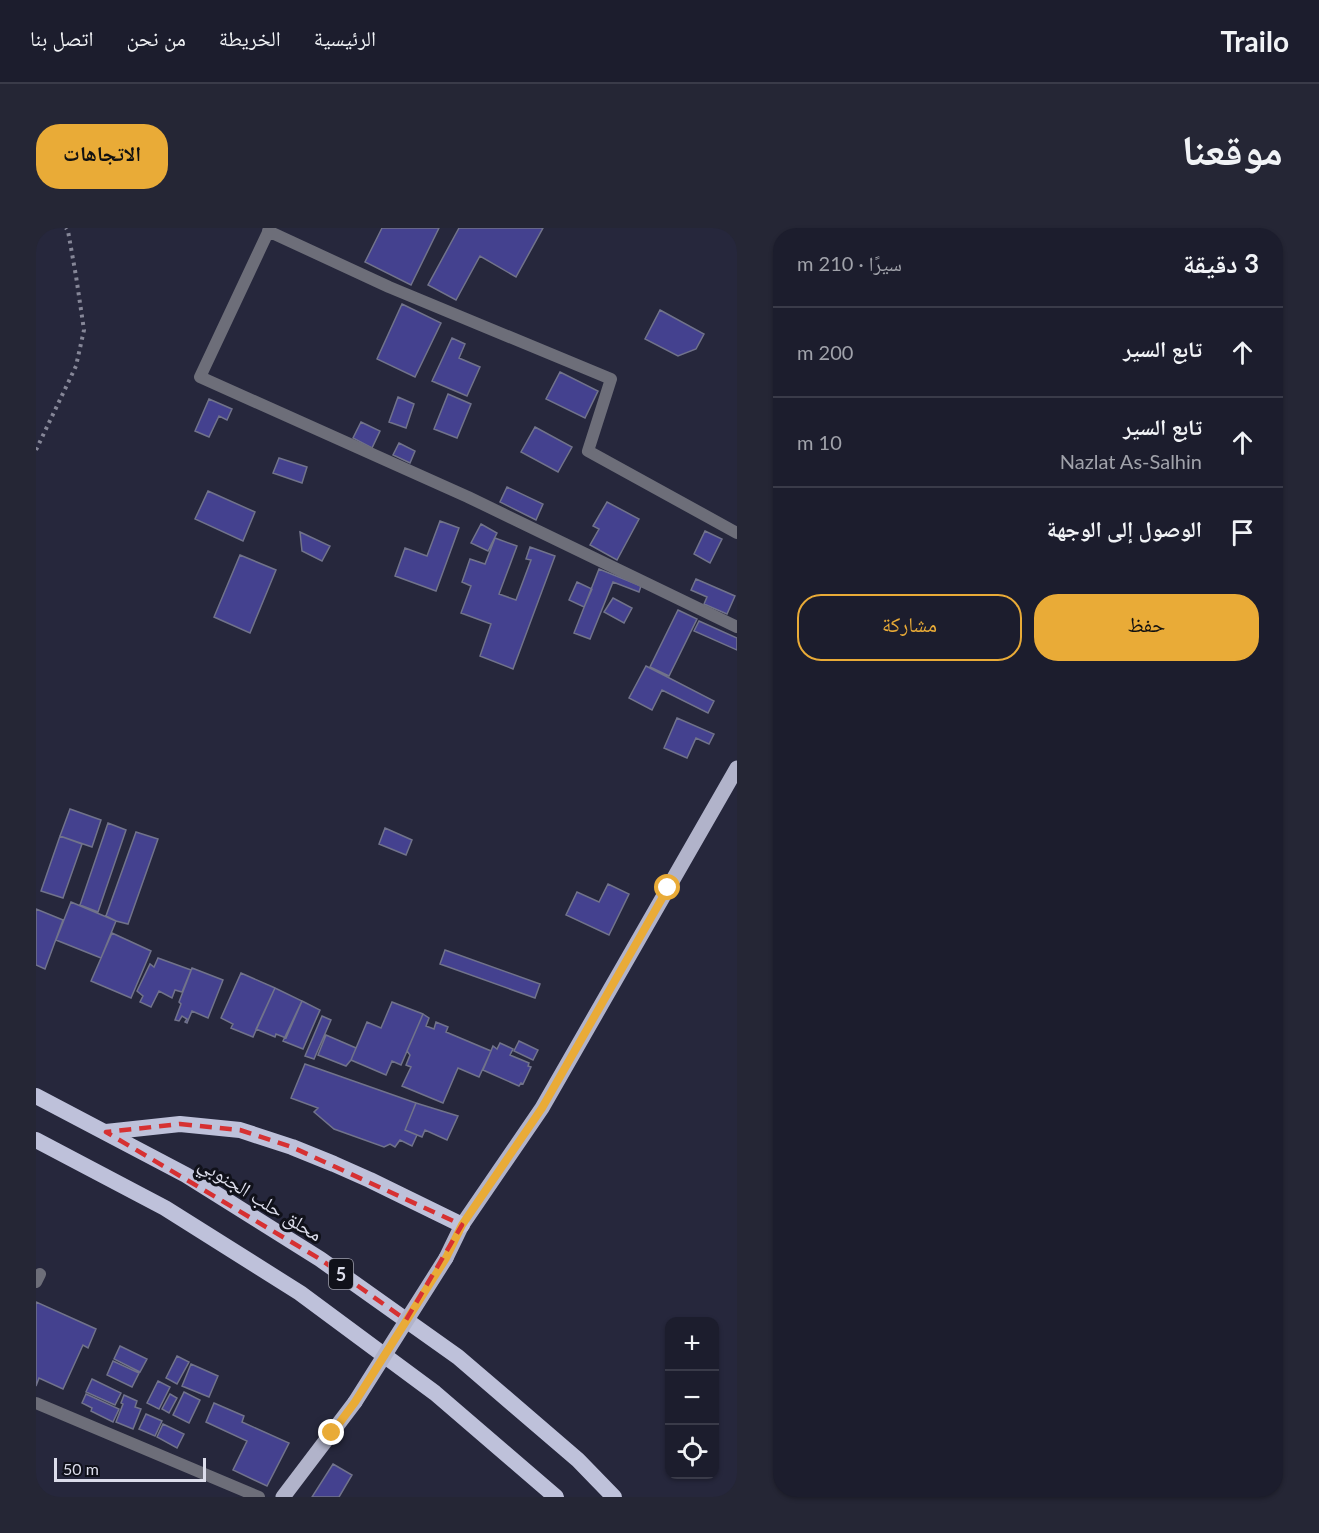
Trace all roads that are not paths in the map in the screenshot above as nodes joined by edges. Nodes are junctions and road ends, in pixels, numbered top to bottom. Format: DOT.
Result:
graph roads {
  1 [pos="269,230"];
  2 [pos="737,533"];
  3 [pos="737,627"];
  4 [pos="737,768"];
  5 [pos="36,1096"];
  6 [pos="106,1132"];
  7 [pos="36,1140"];
  8 [pos="462,1225"];
  9 [pos="36,1403"];
  10 [pos="259,1497"];
  11 [pos="284,1497"];
  12 [pos="556,1497"];
  13 [pos="614,1497"];
  1 -- 2 [label="street"];
  1 -- 3 [label="street"];
  4 -- 8 [label="main road"];
  5 -- 6 [label="highway, محلق حلب الجنوبي / 5"];
  6 -- 8 [label="highway"];
  6 -- 13 [label="highway, محلق حلب الجنوبي / 5"];
  7 -- 12 [label="highway, 5"];
  8 -- 11 [label="main road, bridge"];
  9 -- 10 [label="street"];
}
